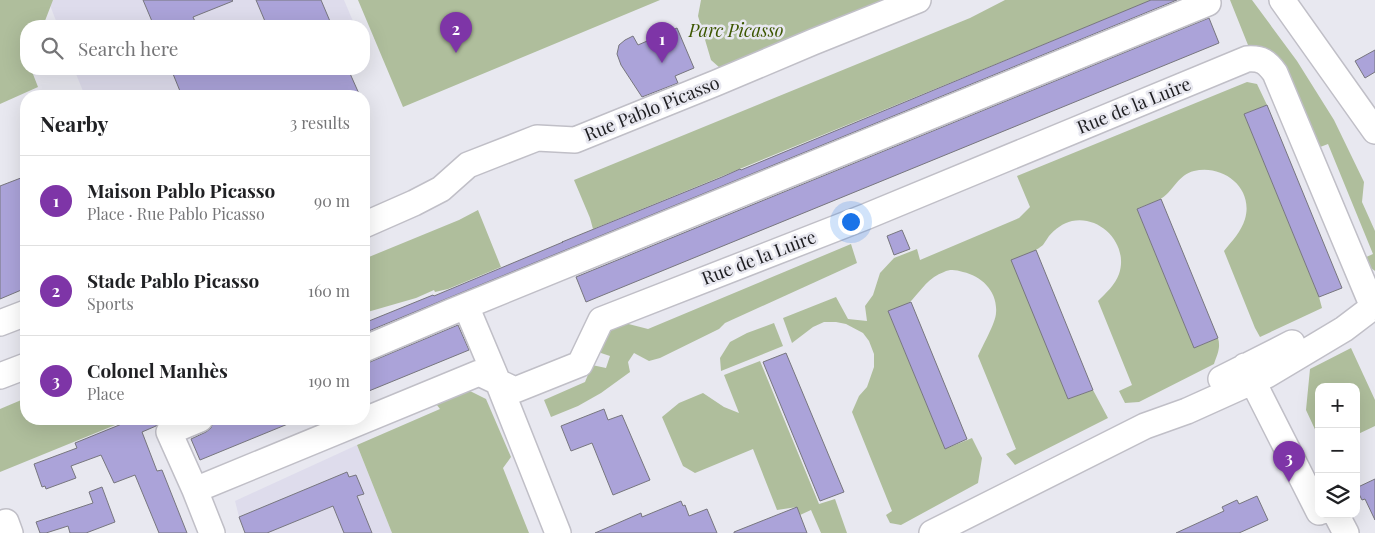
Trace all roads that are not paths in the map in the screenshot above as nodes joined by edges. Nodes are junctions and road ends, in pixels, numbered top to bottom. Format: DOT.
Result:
graph roads {
  1 [pos="918,0"];
  2 [pos="1282,0"];
  3 [pos="1208,3"];
  4 [pos="1375,131"];
  5 [pos="370,222"];
  6 [pos="466,306"];
  7 [pos="1374,307"];
  8 [pos="20,315"];
  9 [pos="0,323"];
  10 [pos="370,346"];
  11 [pos="20,368"];
  12 [pos="1256,371"];
  13 [pos="0,376"];
  14 [pos="498,382"];
  15 [pos="370,418"];
  16 [pos="186,425"];
  17 [pos="353,425"];
  18 [pos="1316,473"];
  19 [pos="195,490"];
  20 [pos="1315,504"];
  21 [pos="1322,518"];
  22 [pos="1338,518"];
  23 [pos="212,533"];
  24 [pos="558,533"];
  25 [pos="932,533"];
  26 [pos="1329,533"];
  27 [pos="1346,533"];
  1 -- 5 [label="street, Rue Pablo Picasso"];
  2 -- 4 [label="street"];
  3 -- 6 [label="street"];
  6 -- 10 [label="street"];
  6 -- 14 [label="street"];
  7 -- 12 [label="street"];
  7 -- 14 [label="street, Rue de la Luire"];
  8 -- 9 [label="street"];
  11 -- 13 [label="street"];
  12 -- 18 [label="street"];
  12 -- 20 [label="street"];
  12 -- 25 [label="street"];
  14 -- 15 [label="street, Rue de la Luire"];
  14 -- 24 [label="street"];
  16 -- 19 [label="street"];
  17 -- 19 [label="street, Rue de la Luire"];
  19 -- 23 [label="street"];
  21 -- 26 [label="street"];
  22 -- 27 [label="street"];
}
